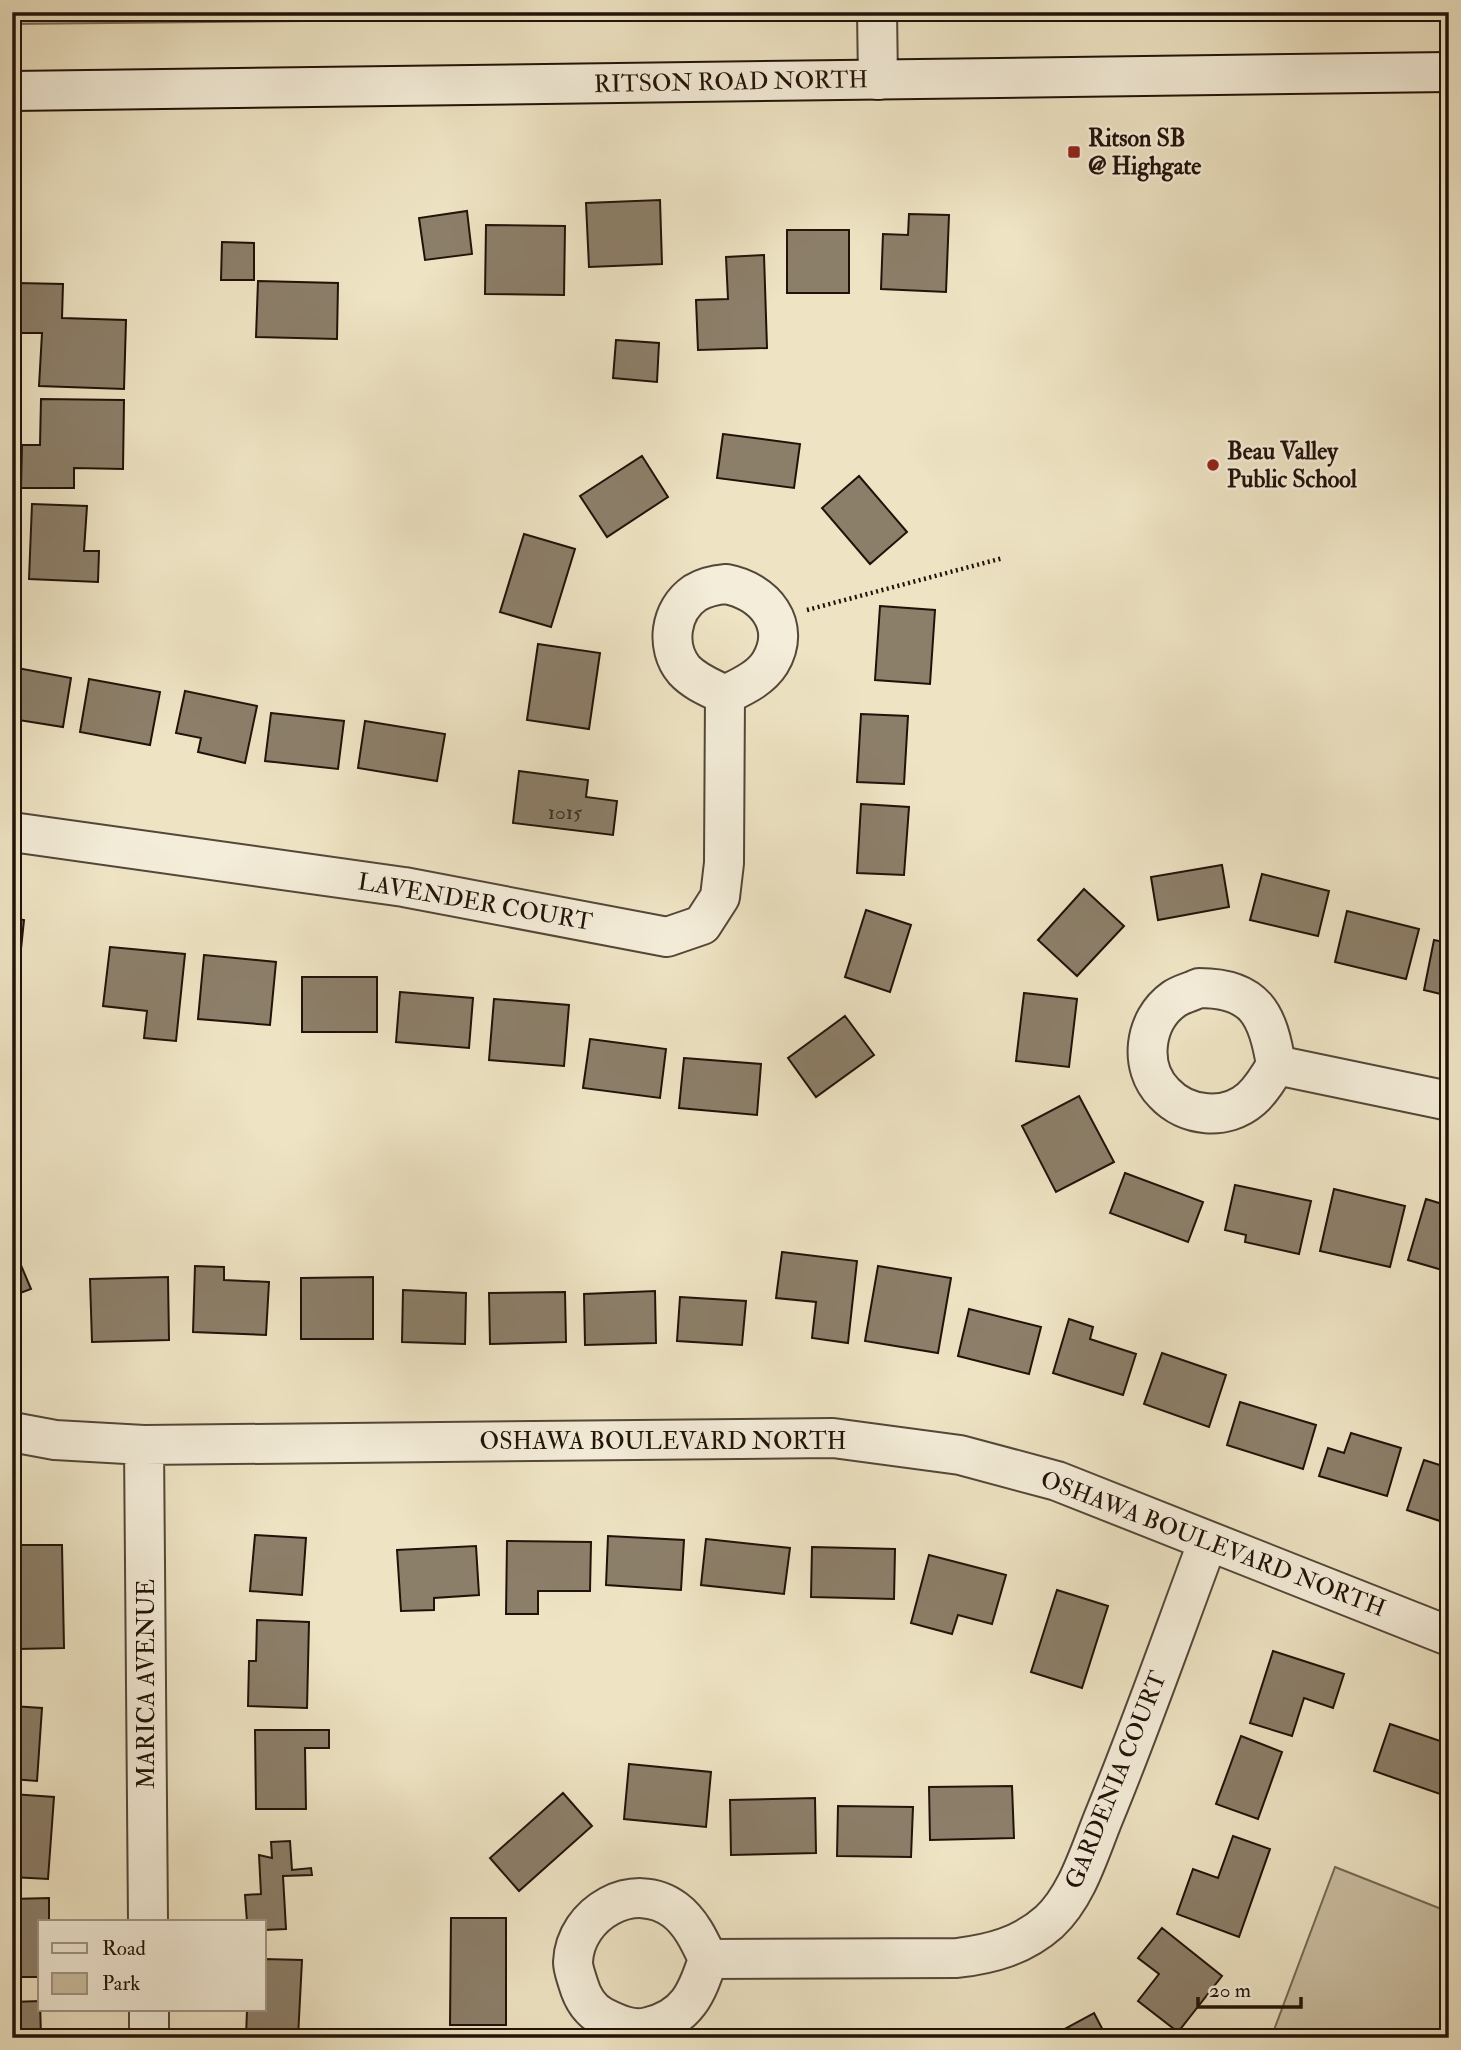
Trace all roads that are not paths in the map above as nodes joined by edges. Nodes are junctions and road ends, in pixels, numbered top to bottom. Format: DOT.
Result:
graph roads {
  1 [pos="877,12"];
  2 [pos="1449,72"];
  3 [pos="878,80"];
  4 [pos="12,91"];
  5 [pos="726,695"];
  6 [pos="12,832"];
  7 [pos="1276,1065"];
  8 [pos="1449,1101"];
  9 [pos="12,1432"];
  10 [pos="144,1445"];
  11 [pos="1208,1541"];
  12 [pos="1449,1636"];
  13 [pos="148,1920"];
  14 [pos="708,1959"];
  15 [pos="149,2011"];
  16 [pos="149,2038"];
  1 -- 3 [label="street"];
  2 -- 3 [label="street, RITSON ROAD NORTH"];
  3 -- 4 [label="street, RITSON ROAD NORTH"];
  5 -- 5 [label="street"];
  5 -- 6 [label="street, LAVENDER COURT"];
  7 -- 8 [label="street"];
  9 -- 10 [label="street, OSHAWA BOULEVARD NORTH"];
  10 -- 11 [label="street, OSHAWA BOULEVARD NORTH"];
  10 -- 13 [label="street, MARICA AVENUE"];
  11 -- 12 [label="street, OSHAWA BOULEVARD NORTH"];
  11 -- 14 [label="street, GARDENIA COURT"];
  15 -- 16 [label="street"];
}
